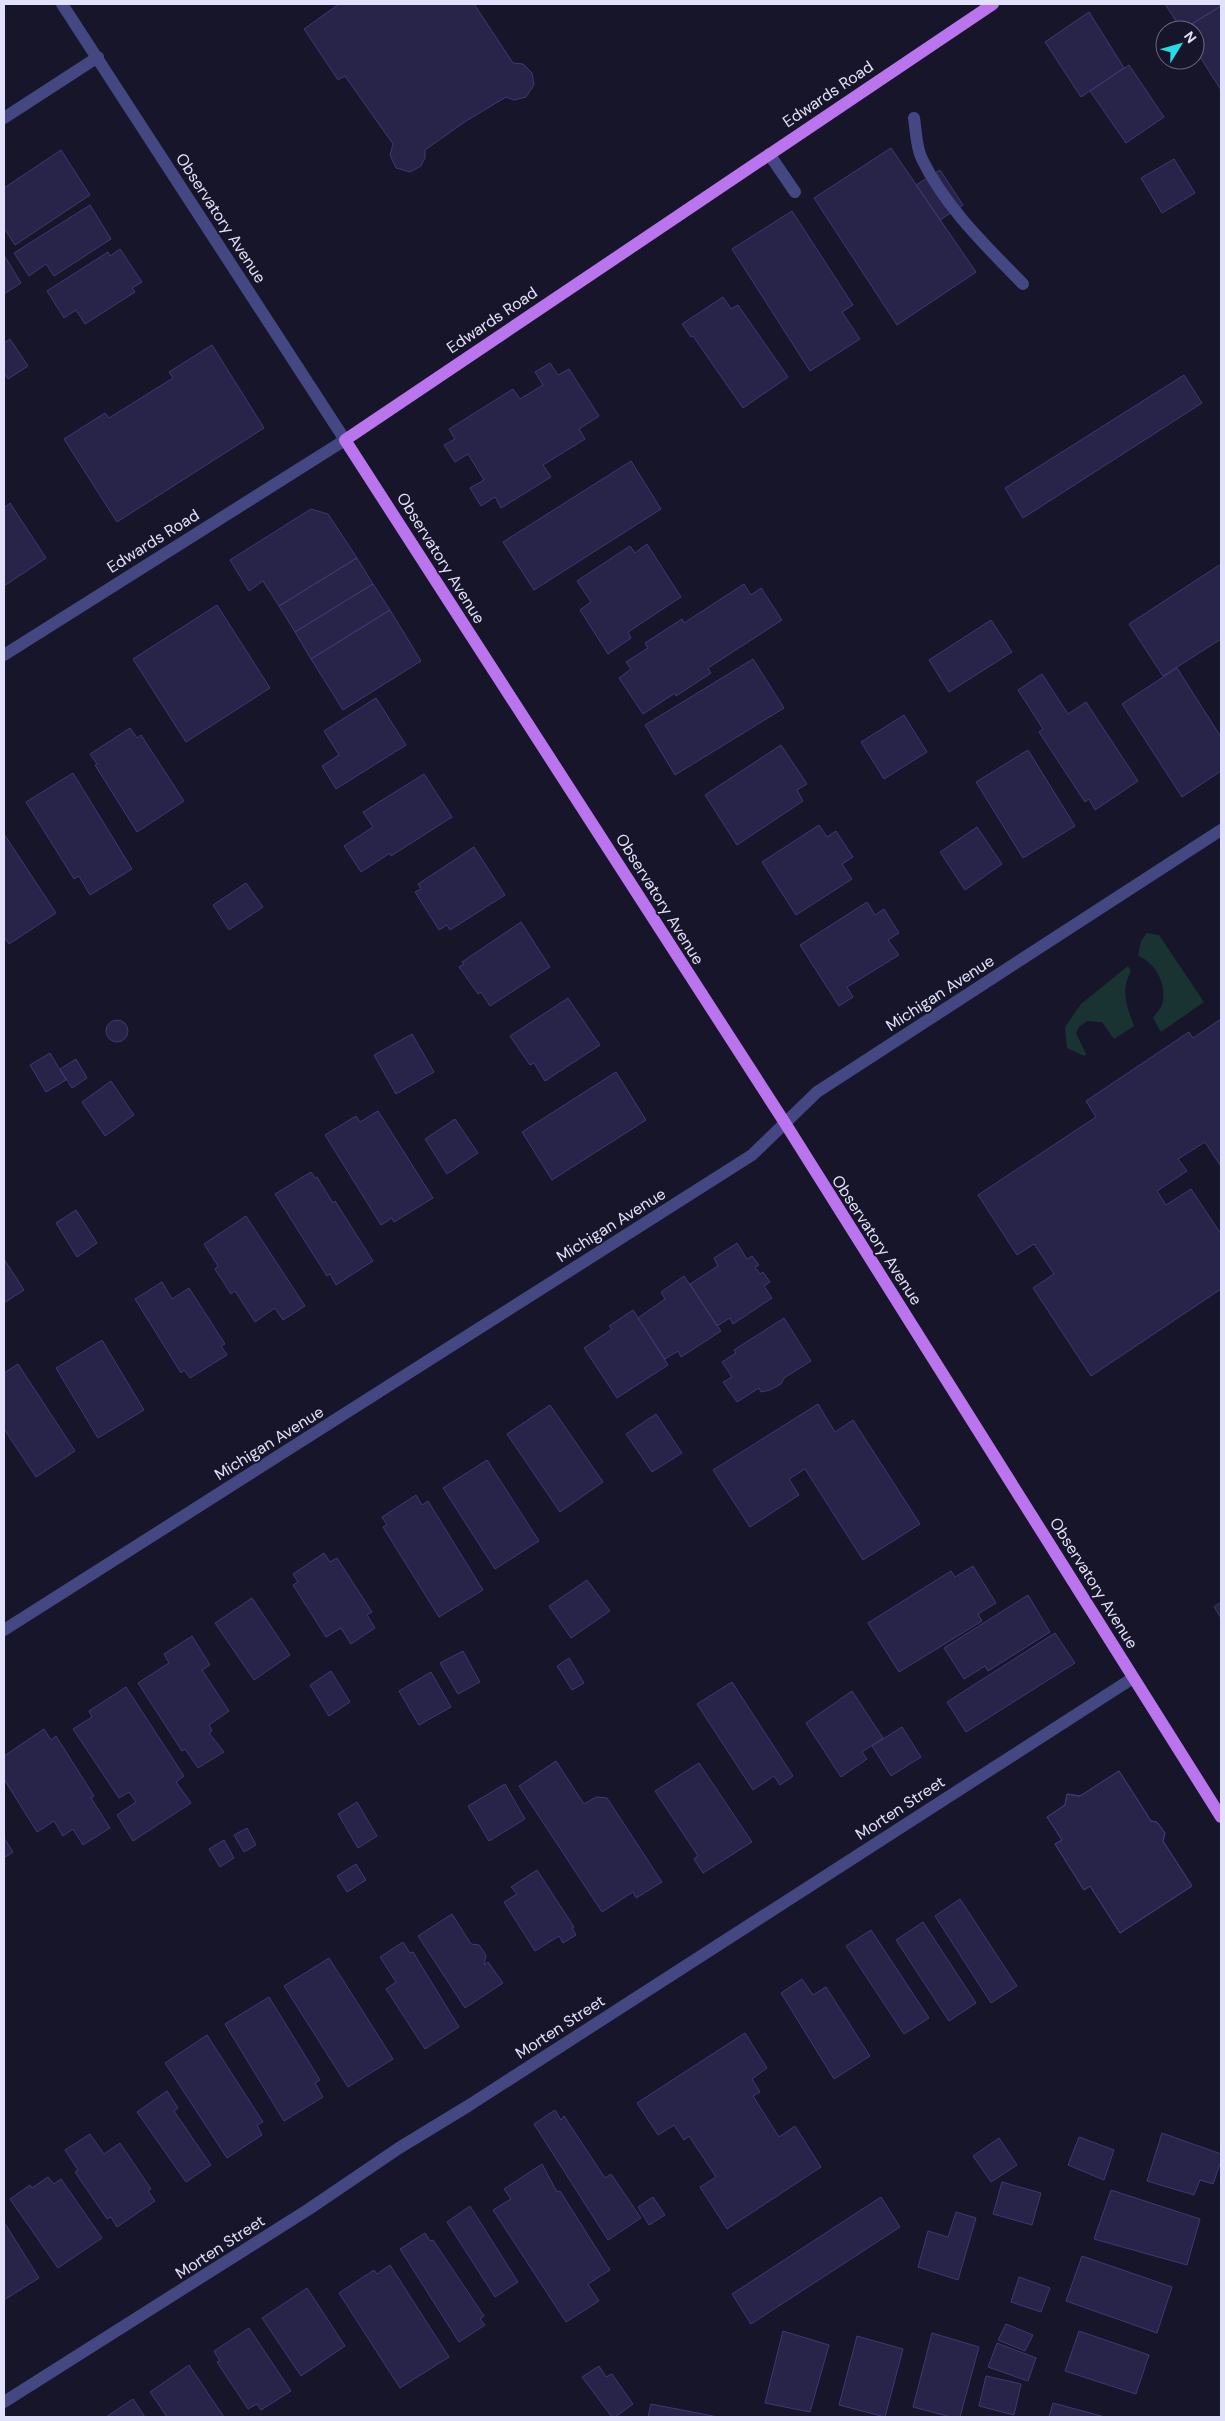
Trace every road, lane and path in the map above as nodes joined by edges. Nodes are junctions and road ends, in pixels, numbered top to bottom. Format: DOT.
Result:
graph roads {
  1 [pos="62,4"];
  2 [pos="993,4"];
  3 [pos="98,57"];
  4 [pos="4,118"];
  5 [pos="914,118"];
  6 [pos="769,154"];
  7 [pos="795,192"];
  8 [pos="1024,284"];
  9 [pos="344,440"];
  10 [pos="4,655"];
  11 [pos="1221,830"];
  12 [pos="785,1123"];
  13 [pos="4,1630"];
  14 [pos="1132,1678"];
  15 [pos="1221,1817"];
  16 [pos="4,2402"];
  1 -- 3 [label="street, Observatory Avenue"];
  2 -- 6 [label="main road, Edwards Road"];
  3 -- 4 [label="street"];
  3 -- 9 [label="street, Observatory Avenue"];
  5 -- 8 [label="street"];
  6 -- 7 [label="street"];
  6 -- 9 [label="main road, Edwards Road"];
  9 -- 10 [label="street, Edwards Road"];
  9 -- 12 [label="main road, Observatory Avenue"];
  11 -- 12 [label="street, Michigan Avenue"];
  12 -- 13 [label="street, Michigan Avenue"];
  12 -- 14 [label="main road, Observatory Avenue"];
  14 -- 15 [label="main road, Observatory Avenue"];
  14 -- 16 [label="street, Morten Street"];
}
